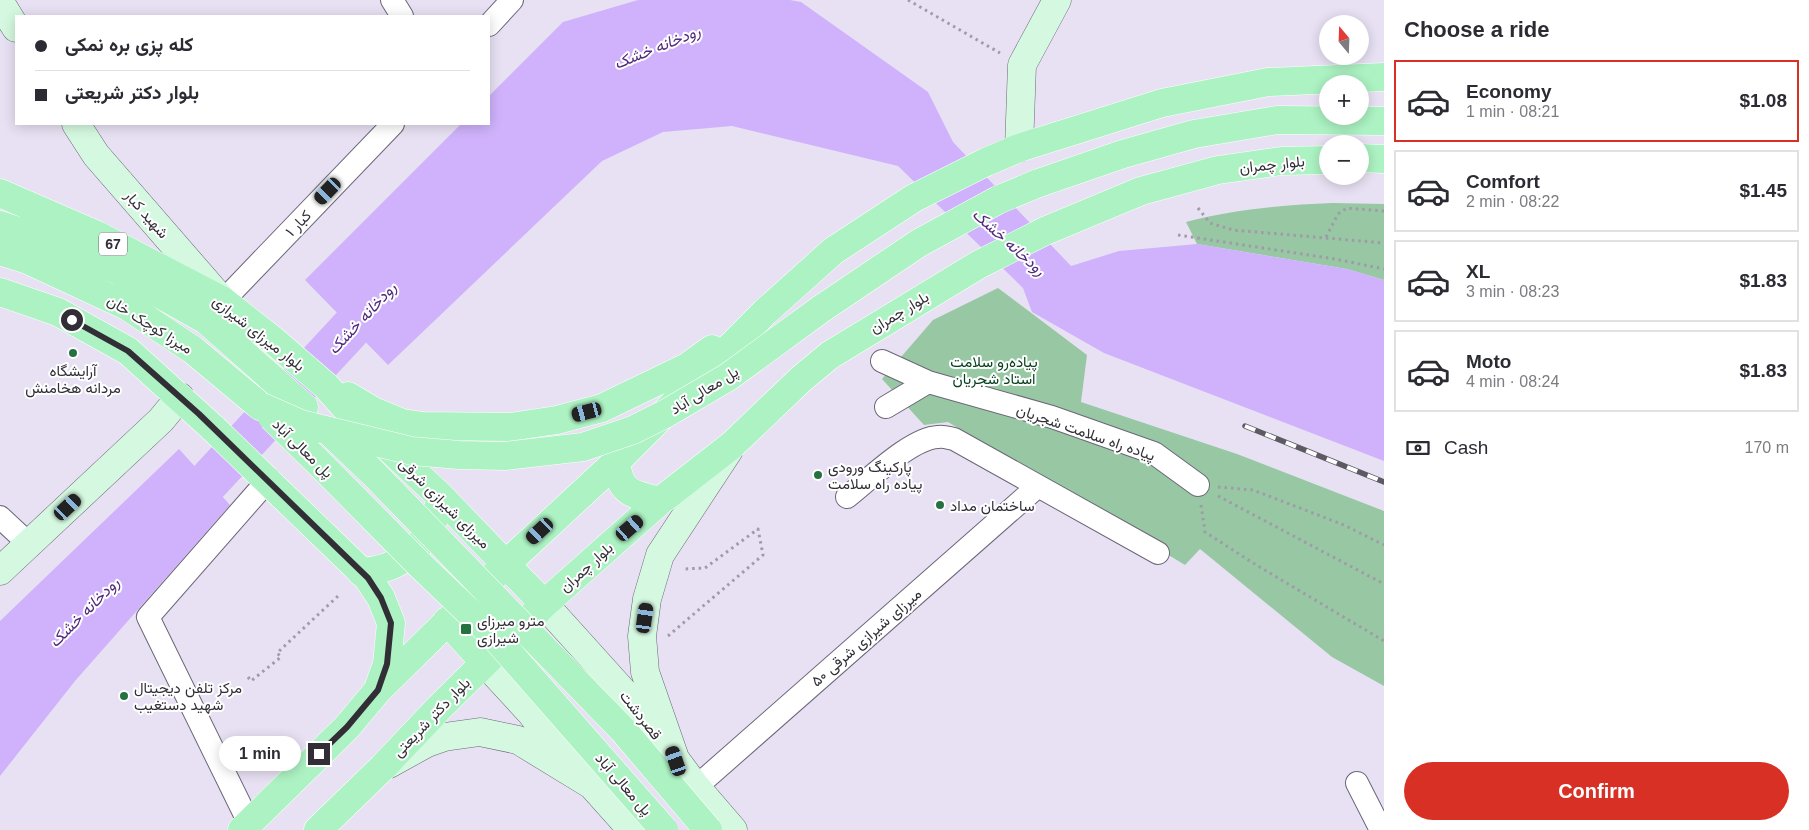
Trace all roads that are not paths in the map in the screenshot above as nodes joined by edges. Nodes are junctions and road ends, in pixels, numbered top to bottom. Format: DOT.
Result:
graph roads {
  1 [pos="392,0"];
  2 [pos="512,0"];
  3 [pos="1058,0"];
  4 [pos="0,2"];
  5 [pos="401,15"];
  6 [pos="490,23"];
  7 [pos="15,26"];
  8 [pos="1384,77"];
  9 [pos="1384,121"];
  10 [pos="77,125"];
  11 [pos="392,125"];
  12 [pos="1019,148"];
  13 [pos="1369,158"];
  14 [pos="1384,159"];
  15 [pos="1319,160"];
  16 [pos="0,192"];
  17 [pos="0,226"];
  18 [pos="0,251"];
  19 [pos="0,292"];
  20 [pos="223,301"];
  21 [pos="765,312"];
  22 [pos="882,361"];
  23 [pos="928,382"];
  24 [pos="180,397"];
  25 [pos="342,397"];
  26 [pos="260,406"];
  27 [pos="886,407"];
  28 [pos="732,445"];
  29 [pos="616,462"];
  30 [pos="1198,485"];
  31 [pos="276,487"];
  32 [pos="1037,487"];
  33 [pos="440,496"];
  34 [pos="848,497"];
  35 [pos="660,501"];
  36 [pos="0,518"];
  37 [pos="29,544"];
  38 [pos="1158,553"];
  39 [pos="506,564"];
  40 [pos="0,571"];
  41 [pos="361,572"];
  42 [pos="544,604"];
  43 [pos="447,621"];
  44 [pos="484,662"];
  45 [pos="378,690"];
  46 [pos="531,713"];
  47 [pos="676,761"];
  48 [pos="382,768"];
  49 [pos="1357,783"];
  50 [pos="590,784"];
  51 [pos="696,787"];
  52 [pos="246,827"];
  53 [pos="318,830"];
  54 [pos="632,830"];
  55 [pos="664,830"];
  56 [pos="708,830"];
  57 [pos="733,830"];
  58 [pos="1381,830"];
  1 -- 5 [label="street"];
  2 -- 6 [label="street"];
  3 -- 12 [label="main road"];
  4 -- 7 [label="main road"];
  8 -- 12 [label="main road"];
  9 -- 26 [label="main road, پل معالی آباد, bridge"];
  10 -- 20 [label="main road, شهید کبار"];
  11 -- 20 [label="street, ۱ کبار"];
  12 -- 21 [label="main road"];
  13 -- 14 [label="main road"];
  15 -- 28 [label="main road, بلوار چمران"];
  16 -- 20 [label="main road, بلوار میرزای شیرازی / 67"];
  17 -- 56 [label="main road, پل معالی آباد, bridge"];
  18 -- 26 [label="main road, میرزا کوچک خان"];
  19 -- 24 [label="main road"];
  20 -- 25 [label="main road, بلوار میرزای شیرازی / 67"];
  21 -- 25 [label="main road"];
  21 -- 29 [label="main road"];
  22 -- 23 [label="street, پیاده راه سلامت شجریان"];
  23 -- 27 [label="street"];
  23 -- 30 [label="street, پیاده راه سلامت شجریان"];
  24 -- 31 [label="main road, bridge"];
  24 -- 37 [label="main road"];
  25 -- 33 [label="main road, میرزای شیرازی شرقی"];
  26 -- 55 [label="main road, پل معالی آباد, bridge"];
  28 -- 35 [label="main road, بلوار چمران"];
  28 -- 47 [label="main road"];
  29 -- 35 [label="main road"];
  29 -- 39 [label="main road"];
  31 -- 41 [label="main road"];
  31 -- 52 [label="street"];
  32 -- 34 [label="street"];
  32 -- 38 [label="street"];
  32 -- 51 [label="street, ۵۰ میرزای شیرازی شرقی"];
  33 -- 39 [label="main road, میرزای شیرازی شرقی"];
  33 -- 41 [label="main road"];
  35 -- 42 [label="main road, بلوار چمران"];
  36 -- 37 [label="street"];
  37 -- 40 [label="main road"];
  39 -- 42 [label="main road, میرزای شیرازی شرقی"];
  39 -- 43 [label="main road"];
  41 -- 45 [label="main road"];
  42 -- 44 [label="main road, بلوار دکتر شریعتی"];
  42 -- 47 [label="main road, قصردشت"];
  43 -- 44 [label="main road"];
  43 -- 45 [label="main road"];
  44 -- 46 [label="main road"];
  44 -- 48 [label="main road, بلوار دکتر شریعتی"];
  45 -- 52 [label="main road"];
  46 -- 47 [label="main road"];
  46 -- 50 [label="main road"];
  47 -- 51 [label="main road, قصردشت"];
  48 -- 50 [label="main road"];
  48 -- 53 [label="main road, بلوار دکتر شریعتی"];
  49 -- 58 [label="street"];
  50 -- 54 [label="main road"];
  51 -- 57 [label="main road, قصردشت"];
}
